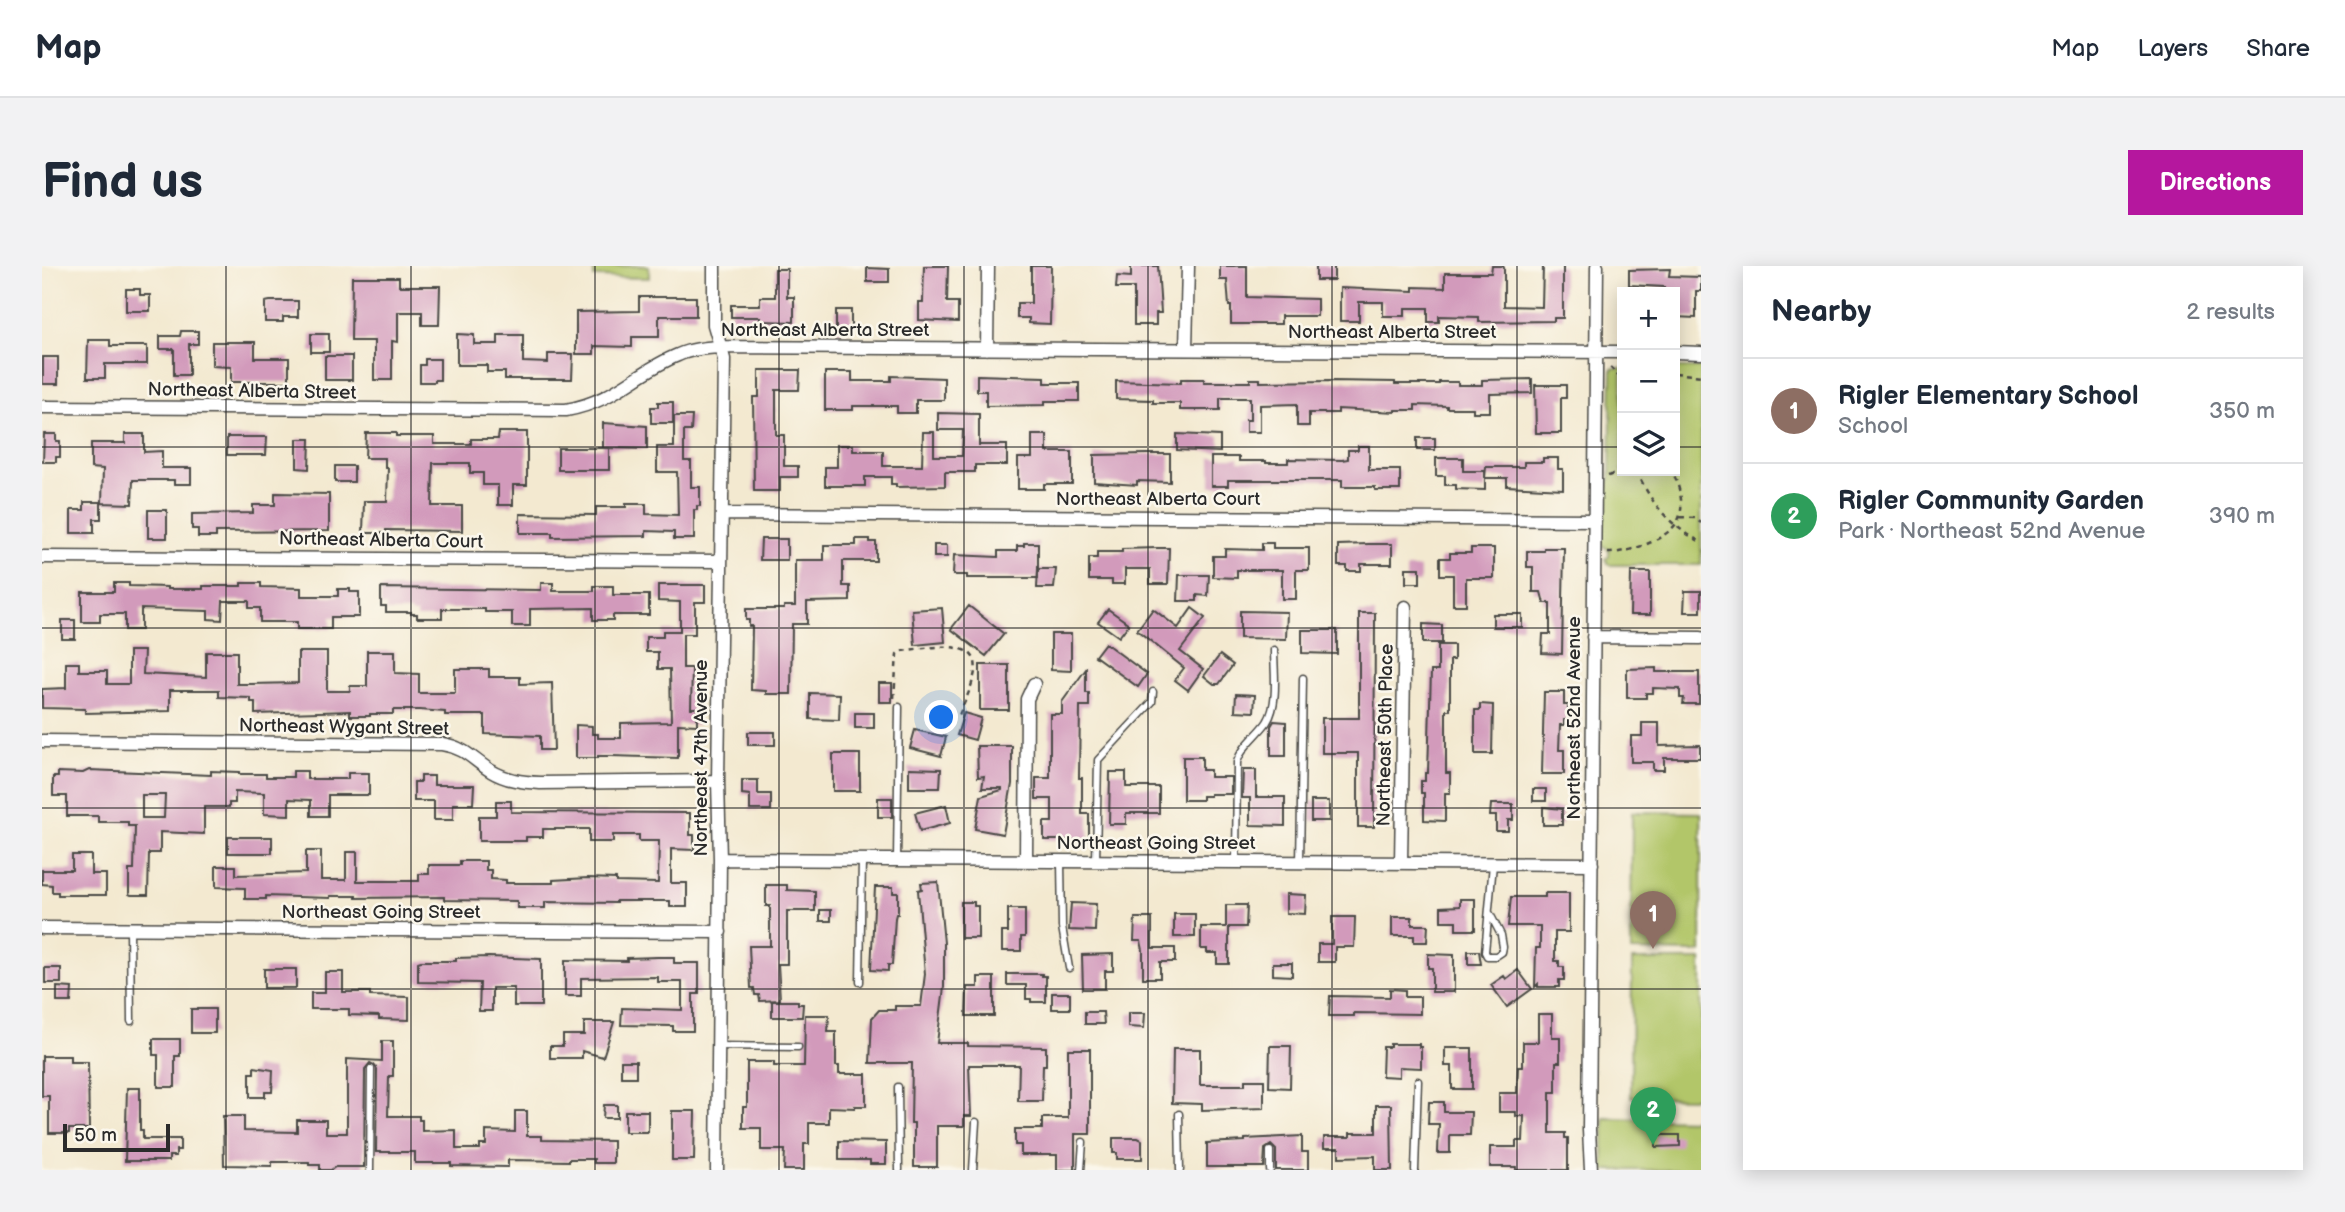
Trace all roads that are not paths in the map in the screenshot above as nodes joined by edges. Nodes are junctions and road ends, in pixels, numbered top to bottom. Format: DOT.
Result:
graph roads {
  1 [pos="715,266"];
  2 [pos="988,266"];
  3 [pos="1188,266"];
  4 [pos="1597,266"];
  5 [pos="720,347"];
  6 [pos="986,349"];
  7 [pos="1186,349"];
  8 [pos="1595,352"];
  9 [pos="1617,352"];
  10 [pos="1680,352"];
  11 [pos="1701,352"];
  12 [pos="42,407"];
  13 [pos="722,514"];
  14 [pos="1595,520"];
  15 [pos="42,557"];
  16 [pos="720,561"];
  17 [pos="1405,607"];
  18 [pos="1593,637"];
  19 [pos="1701,638"];
  20 [pos="1274,650"];
  21 [pos="1303,678"];
  22 [pos="1034,684"];
  23 [pos="1153,692"];
  24 [pos="899,707"];
  25 [pos="42,741"];
  26 [pos="718,781"];
  27 [pos="720,859"];
  28 [pos="862,859"];
  29 [pos="897,860"];
  30 [pos="1026,861"];
  31 [pos="1061,861"];
  32 [pos="1096,861"];
  33 [pos="1236,862"];
  34 [pos="1300,863"];
  35 [pos="1401,863"];
  36 [pos="1493,864"];
  37 [pos="1592,864"];
  38 [pos="1490,914"];
  39 [pos="42,928"];
  40 [pos="130,929"];
  41 [pos="720,932"];
  42 [pos="1069,968"];
  43 [pos="860,982"];
  44 [pos="131,1021"];
  45 [pos="719,1046"];
  46 [pos="799,1047"];
  47 [pos="371,1069"];
  48 [pos="1418,1081"];
  49 [pos="898,1087"];
  50 [pos="1179,1114"];
  51 [pos="976,1122"];
  52 [pos="1083,1142"];
  53 [pos="1270,1151"];
  54 [pos="370,1170"];
  55 [pos="717,1170"];
  56 [pos="899,1170"];
  57 [pos="973,1170"];
  58 [pos="1081,1170"];
  59 [pos="1180,1170"];
  60 [pos="1270,1170"];
  61 [pos="1415,1170"];
  62 [pos="1591,1170"];
  1 -- 5 [label="street, Northeast 47th Avenue"];
  2 -- 6 [label="street"];
  3 -- 7 [label="street"];
  4 -- 8 [label="street, Northeast 52nd Avenue"];
  5 -- 6 [label="street, Northeast Alberta Street"];
  5 -- 12 [label="street, Northeast Alberta Street"];
  5 -- 13 [label="street, Northeast 47th Avenue"];
  6 -- 7 [label="street, Northeast Alberta Street"];
  7 -- 8 [label="street, Northeast Alberta Street"];
  8 -- 9 [label="street, Northeast Alberta Street"];
  8 -- 14 [label="street, Northeast 52nd Avenue"];
  10 -- 11 [label="street"];
  13 -- 14 [label="street, Northeast Alberta Court"];
  13 -- 16 [label="street, Northeast 47th Avenue"];
  14 -- 18 [label="street, Northeast 52nd Avenue"];
  15 -- 16 [label="street, Northeast Alberta Court"];
  16 -- 26 [label="street, Northeast 47th Avenue"];
  17 -- 35 [label="street, Northeast 50th Place"];
  18 -- 19 [label="street"];
  18 -- 37 [label="street, Northeast 52nd Avenue"];
  20 -- 33 [label="lane"];
  21 -- 34 [label="lane"];
  22 -- 30 [label="street"];
  23 -- 32 [label="lane"];
  24 -- 29 [label="lane"];
  25 -- 26 [label="street, Northeast Wygant Street"];
  26 -- 27 [label="street, Northeast 47th Avenue"];
  27 -- 28 [label="street, Northeast Going Street"];
  27 -- 41 [label="street, Northeast 47th Avenue"];
  28 -- 29 [label="street, Northeast Going Street"];
  28 -- 43 [label="lane"];
  29 -- 30 [label="street, Northeast Going Street"];
  30 -- 31 [label="street, Northeast Going Street"];
  31 -- 32 [label="street, Northeast Going Street"];
  31 -- 42 [label="lane"];
  32 -- 33 [label="street, Northeast Going Street"];
  33 -- 34 [label="street, Northeast Going Street"];
  34 -- 35 [label="street, Northeast Going Street"];
  35 -- 36 [label="street, Northeast Going Street"];
  36 -- 37 [label="street, Northeast Going Street"];
  36 -- 38 [label="lane"];
  37 -- 62 [label="street, Northeast 52nd Avenue"];
  38 -- 38 [label="lane"];
  39 -- 40 [label="street, Northeast Going Street"];
  40 -- 41 [label="street, Northeast Going Street"];
  40 -- 44 [label="lane"];
  41 -- 45 [label="street, Northeast 47th Avenue"];
  45 -- 46 [label="lane"];
  45 -- 55 [label="street, Northeast 47th Avenue"];
  47 -- 54 [label="lane"];
  48 -- 61 [label="lane"];
  49 -- 56 [label="lane"];
  50 -- 59 [label="lane"];
  51 -- 57 [label="lane"];
  52 -- 58 [label="lane"];
  53 -- 60 [label="lane"];
}
